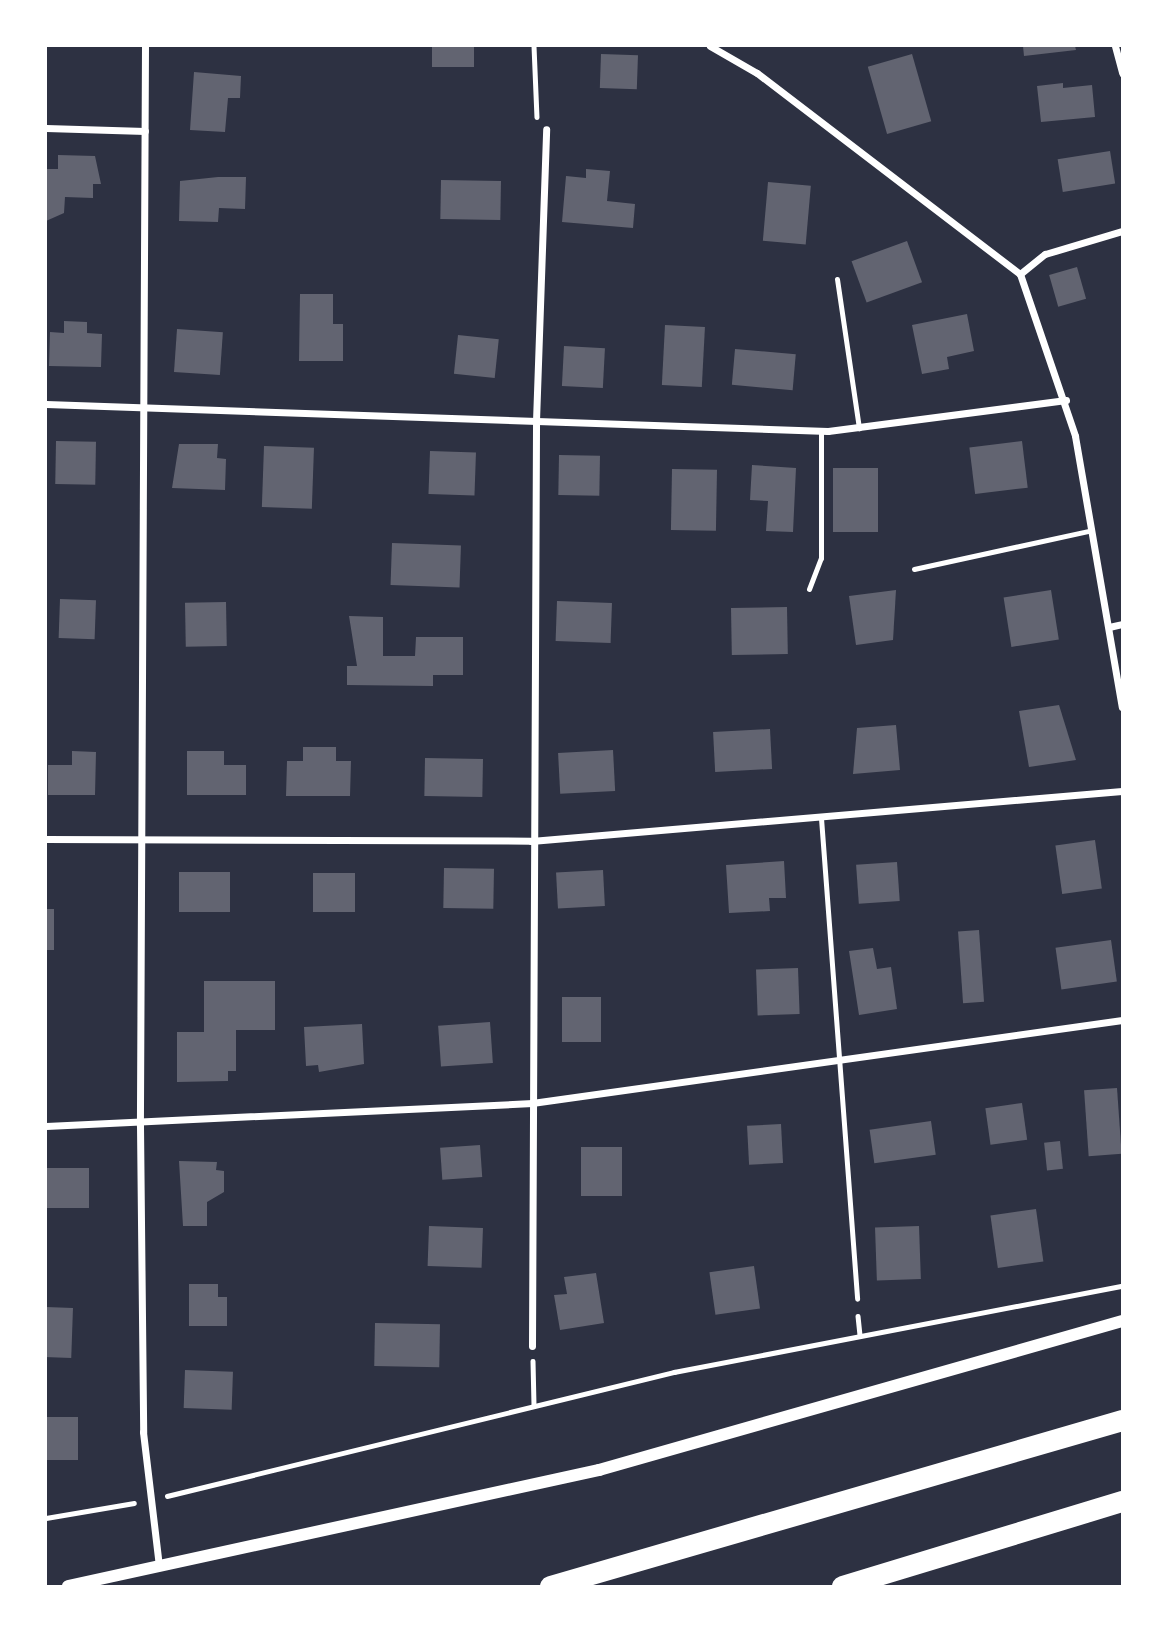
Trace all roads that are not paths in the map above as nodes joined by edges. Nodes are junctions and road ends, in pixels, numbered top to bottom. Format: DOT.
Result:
graph roads {
  1 [pos="145,46"];
  2 [pos="710,46"];
  3 [pos="1115,46"];
  4 [pos="1122,73"];
  5 [pos="46,128"];
  6 [pos="546,129"];
  7 [pos="145,131"];
  8 [pos="1122,231"];
  9 [pos="1020,274"];
  10 [pos="837,279"];
  11 [pos="1066,400"];
  12 [pos="46,404"];
  13 [pos="144,404"];
  14 [pos="536,421"];
  15 [pos="860,430"];
  16 [pos="821,431"];
  17 [pos="1089,531"];
  18 [pos="914,569"];
  19 [pos="810,589"];
  20 [pos="1122,624"];
  21 [pos="1109,627"];
  22 [pos="1122,707"];
  23 [pos="1122,791"];
  24 [pos="821,818"];
  25 [pos="46,839"];
  26 [pos="531,841"];
  27 [pos="143,842"];
  28 [pos="1122,1020"];
  29 [pos="839,1060"];
  30 [pos="532,1102"];
  31 [pos="46,1126"];
  32 [pos="140,1126"];
  33 [pos="857,1299"];
  34 [pos="1122,1321"];
  35 [pos="532,1346"];
  36 [pos="1122,1420"];
  37 [pos="1122,1501"];
  38 [pos="159,1567"];
  39 [pos="68,1587"];
  40 [pos="550,1587"];
  41 [pos="842,1587"];
  1 -- 7 [label="street"];
  2 -- 9 [label="street"];
  3 -- 4 [label="street"];
  5 -- 7 [label="street"];
  6 -- 14 [label="street"];
  7 -- 13 [label="street"];
  8 -- 9 [label="street"];
  9 -- 11 [label="street"];
  10 -- 15 [label="lane"];
  11 -- 15 [label="street"];
  11 -- 17 [label="street"];
  12 -- 13 [label="street"];
  13 -- 14 [label="street"];
  13 -- 27 [label="street"];
  14 -- 16 [label="street"];
  14 -- 26 [label="street"];
  15 -- 16 [label="street"];
  16 -- 19 [label="lane"];
  17 -- 18 [label="lane"];
  17 -- 21 [label="street"];
  20 -- 21 [label="street"];
  21 -- 22 [label="street"];
  23 -- 24 [label="street"];
  24 -- 26 [label="street"];
  24 -- 29 [label="lane"];
  25 -- 27 [label="street"];
  26 -- 27 [label="street"];
  26 -- 30 [label="street"];
  27 -- 32 [label="street"];
  28 -- 29 [label="street"];
  29 -- 30 [label="street"];
  29 -- 33 [label="lane"];
  30 -- 32 [label="street"];
  30 -- 35 [label="street"];
  31 -- 32 [label="street"];
  32 -- 38 [label="street"];
  34 -- 38 [label="street"];
  36 -- 40 [label="highway"];
  37 -- 41 [label="highway"];
  38 -- 39 [label="street"];
}
